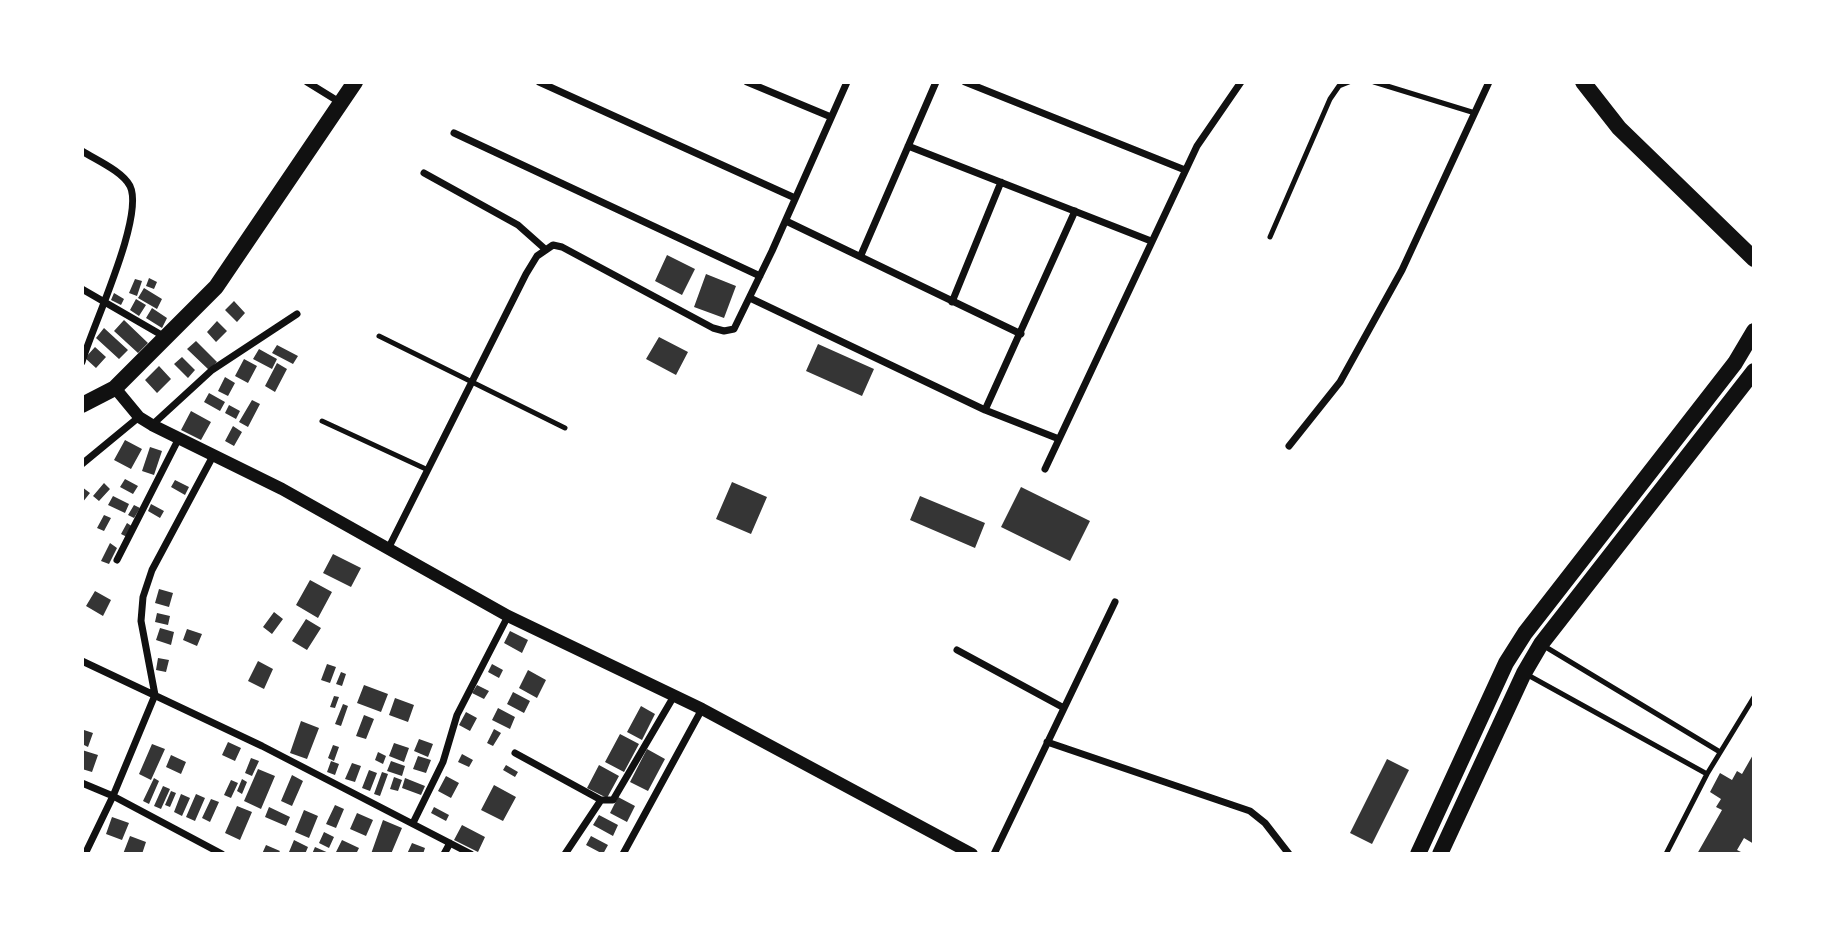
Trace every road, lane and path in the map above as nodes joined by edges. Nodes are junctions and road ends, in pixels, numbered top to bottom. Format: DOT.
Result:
graph roads {
  1 [pos="307,82"];
  2 [pos="355,82"];
  3 [pos="539,82"];
  4 [pos="747,82"];
  5 [pos="847,82"];
  6 [pos="936,82"];
  7 [pos="965,82"];
  8 [pos="1241,82"];
  9 [pos="1349,82"];
  10 [pos="1374,82"];
  11 [pos="1489,82"];
  12 [pos="1583,82"];
  13 [pos="341,103"];
  14 [pos="1475,113"];
  15 [pos="831,117"];
  16 [pos="454,133"];
  17 [pos="908,146"];
  18 [pos="82,151"];
  19 [pos="1185,170"];
  20 [pos="424,173"];
  21 [pos="1000,182"];
  22 [pos="795,198"];
  23 [pos="1075,211"];
  24 [pos="786,221"];
  25 [pos="1270,237"];
  26 [pos="1151,241"];
  27 [pos="545,249"];
  28 [pos="861,255"];
  29 [pos="1749,256"];
  30 [pos="1754,271"];
  31 [pos="760,276"];
  32 [pos="82,289"];
  33 [pos="750,298"];
  34 [pos="952,302"];
  35 [pos="104,303"];
  36 [pos="297,314"];
  37 [pos="1754,331"];
  38 [pos="1021,334"];
  39 [pos="379,336"];
  40 [pos="165,337"];
  41 [pos="82,362"];
  42 [pos="1735,363"];
  43 [pos="1753,372"];
  44 [pos="472,382"];
  45 [pos="115,388"];
  46 [pos="82,405"];
  47 [pos="985,410"];
  48 [pos="139,417"];
  49 [pos="322,421"];
  50 [pos="152,425"];
  51 [pos="565,428"];
  52 [pos="179,438"];
  53 [pos="1059,439"];
  54 [pos="1289,446"];
  55 [pos="213,456"];
  56 [pos="82,464"];
  57 [pos="1045,469"];
  58 [pos="428,470"];
  59 [pos="389,547"];
  60 [pos="117,560"];
  61 [pos="1115,603"];
  62 [pos="508,616"];
  63 [pos="1541,644"];
  64 [pos="957,650"];
  65 [pos="82,661"];
  66 [pos="1524,673"];
  67 [pos="155,695"];
  68 [pos="674,696"];
  69 [pos="1754,697"];
  70 [pos="1064,708"];
  71 [pos="702,709"];
  72 [pos="1047,742"];
  73 [pos="1720,752"];
  74 [pos="515,753"];
  75 [pos="1707,774"];
  76 [pos="82,783"];
  77 [pos="113,796"];
  78 [pos="601,800"];
  79 [pos="413,823"];
  80 [pos="450,843"];
  81 [pos="85,854"];
  82 [pos="222,854"];
  83 [pos="444,854"];
  84 [pos="471,854"];
  85 [pos="565,854"];
  86 [pos="623,854"];
  87 [pos="972,854"];
  88 [pos="994,854"];
  89 [pos="1289,854"];
  90 [pos="1418,854"];
  91 [pos="1440,854"];
  92 [pos="1666,854"];
  1 -- 13 [label="street"];
  2 -- 13 [label="main road"];
  3 -- 22 [label="street"];
  4 -- 15 [label="street"];
  5 -- 15 [label="street"];
  6 -- 17 [label="street"];
  7 -- 19 [label="street"];
  8 -- 19 [label="street"];
  9 -- 25 [label="lane"];
  10 -- 14 [label="lane"];
  11 -- 14 [label="street"];
  12 -- 29 [label="main road"];
  13 -- 40 [label="main road"];
  14 -- 54 [label="street"];
  15 -- 22 [label="street"];
  16 -- 31 [label="street"];
  17 -- 21 [label="street"];
  17 -- 28 [label="street"];
  18 -- 35 [label="street"];
  19 -- 26 [label="street"];
  20 -- 27 [label="street"];
  21 -- 23 [label="street"];
  21 -- 34 [label="street"];
  22 -- 24 [label="street"];
  23 -- 26 [label="street"];
  23 -- 38 [label="street"];
  24 -- 28 [label="street"];
  24 -- 31 [label="street"];
  26 -- 53 [label="street"];
  27 -- 33 [label="street"];
  27 -- 44 [label="street"];
  28 -- 34 [label="street"];
  29 -- 30 [label="main road"];
  31 -- 33 [label="street"];
  32 -- 35 [label="street"];
  33 -- 47 [label="street"];
  34 -- 38 [label="street"];
  35 -- 40 [label="street"];
  35 -- 41 [label="street"];
  36 -- 50 [label="street"];
  37 -- 42 [label="main road"];
  38 -- 47 [label="street"];
  39 -- 44 [label="lane"];
  40 -- 45 [label="main road"];
  42 -- 43 [label="main road"];
  42 -- 90 [label="main road"];
  43 -- 63 [label="main road"];
  44 -- 51 [label="lane"];
  44 -- 58 [label="street"];
  45 -- 46 [label="main road"];
  45 -- 48 [label="street"];
  47 -- 53 [label="street"];
  48 -- 50 [label="street"];
  48 -- 56 [label="street"];
  49 -- 58 [label="lane"];
  50 -- 52 [label="street"];
  52 -- 55 [label="street"];
  52 -- 60 [label="street"];
  53 -- 57 [label="street"];
  55 -- 59 [label="street"];
  55 -- 67 [label="street"];
  58 -- 59 [label="street"];
  59 -- 62 [label="street"];
  61 -- 70 [label="street"];
  62 -- 68 [label="street"];
  62 -- 79 [label="street"];
  63 -- 66 [label="main road"];
  63 -- 73 [label="lane"];
  64 -- 70 [label="street"];
  65 -- 67 [label="street"];
  66 -- 75 [label="lane"];
  66 -- 91 [label="main road"];
  67 -- 77 [label="street"];
  67 -- 79 [label="street"];
  68 -- 71 [label="street"];
  68 -- 78 [label="street"];
  69 -- 73 [label="lane"];
  70 -- 72 [label="street"];
  71 -- 86 [label="street"];
  71 -- 87 [label="street"];
  72 -- 88 [label="street"];
  72 -- 89 [label="street"];
  73 -- 75 [label="lane"];
  74 -- 78 [label="street"];
  75 -- 92 [label="lane"];
  76 -- 77 [label="street"];
  77 -- 81 [label="street"];
  77 -- 82 [label="street"];
  78 -- 85 [label="street"];
  79 -- 80 [label="street"];
  80 -- 83 [label="street"];
  80 -- 84 [label="street"];
}
